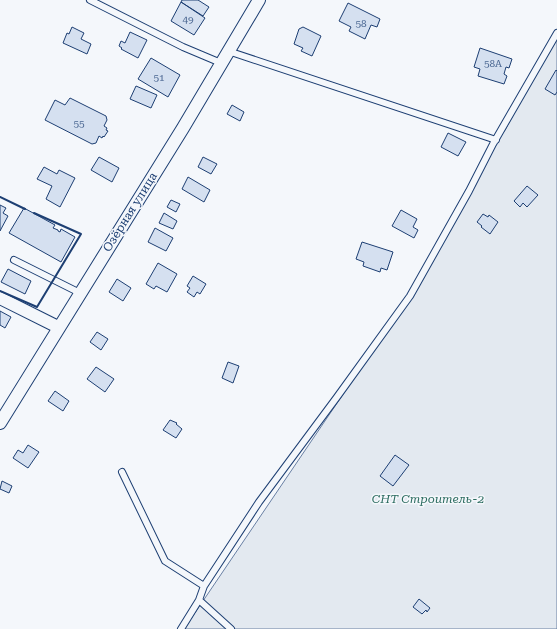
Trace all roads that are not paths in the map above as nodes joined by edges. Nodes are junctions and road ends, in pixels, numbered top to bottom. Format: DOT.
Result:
graph roads {
  1 [pos="90,0"];
  2 [pos="259,0"];
  3 [pos="557,33"];
  4 [pos="228,51"];
  5 [pos="221,63"];
  6 [pos="496,140"];
  7 [pos="14,260"];
  8 [pos="80,293"];
  9 [pos="0,298"];
  10 [pos="58,328"];
  11 [pos="0,422"];
  12 [pos="122,472"];
  13 [pos="204,586"];
  14 [pos="199,600"];
  15 [pos="181,629"];
  16 [pos="231,629"];
  1 -- 5 [label="lane"];
  2 -- 4 [label="street, Озёрная улица"];
  3 -- 6 [label="lane"];
  4 -- 5 [label="street, Озёрная улица"];
  4 -- 6 [label="lane"];
  5 -- 8 [label="street, Озёрная улица"];
  6 -- 13 [label="lane"];
  7 -- 8 [label="lane"];
  8 -- 10 [label="street, Озёрная улица"];
  9 -- 10 [label="street"];
  10 -- 11 [label="street, Озёрная улица"];
  12 -- 13 [label="lane"];
  13 -- 14 [label="lane"];
  14 -- 15 [label="lane"];
  14 -- 16 [label="lane"];
}
